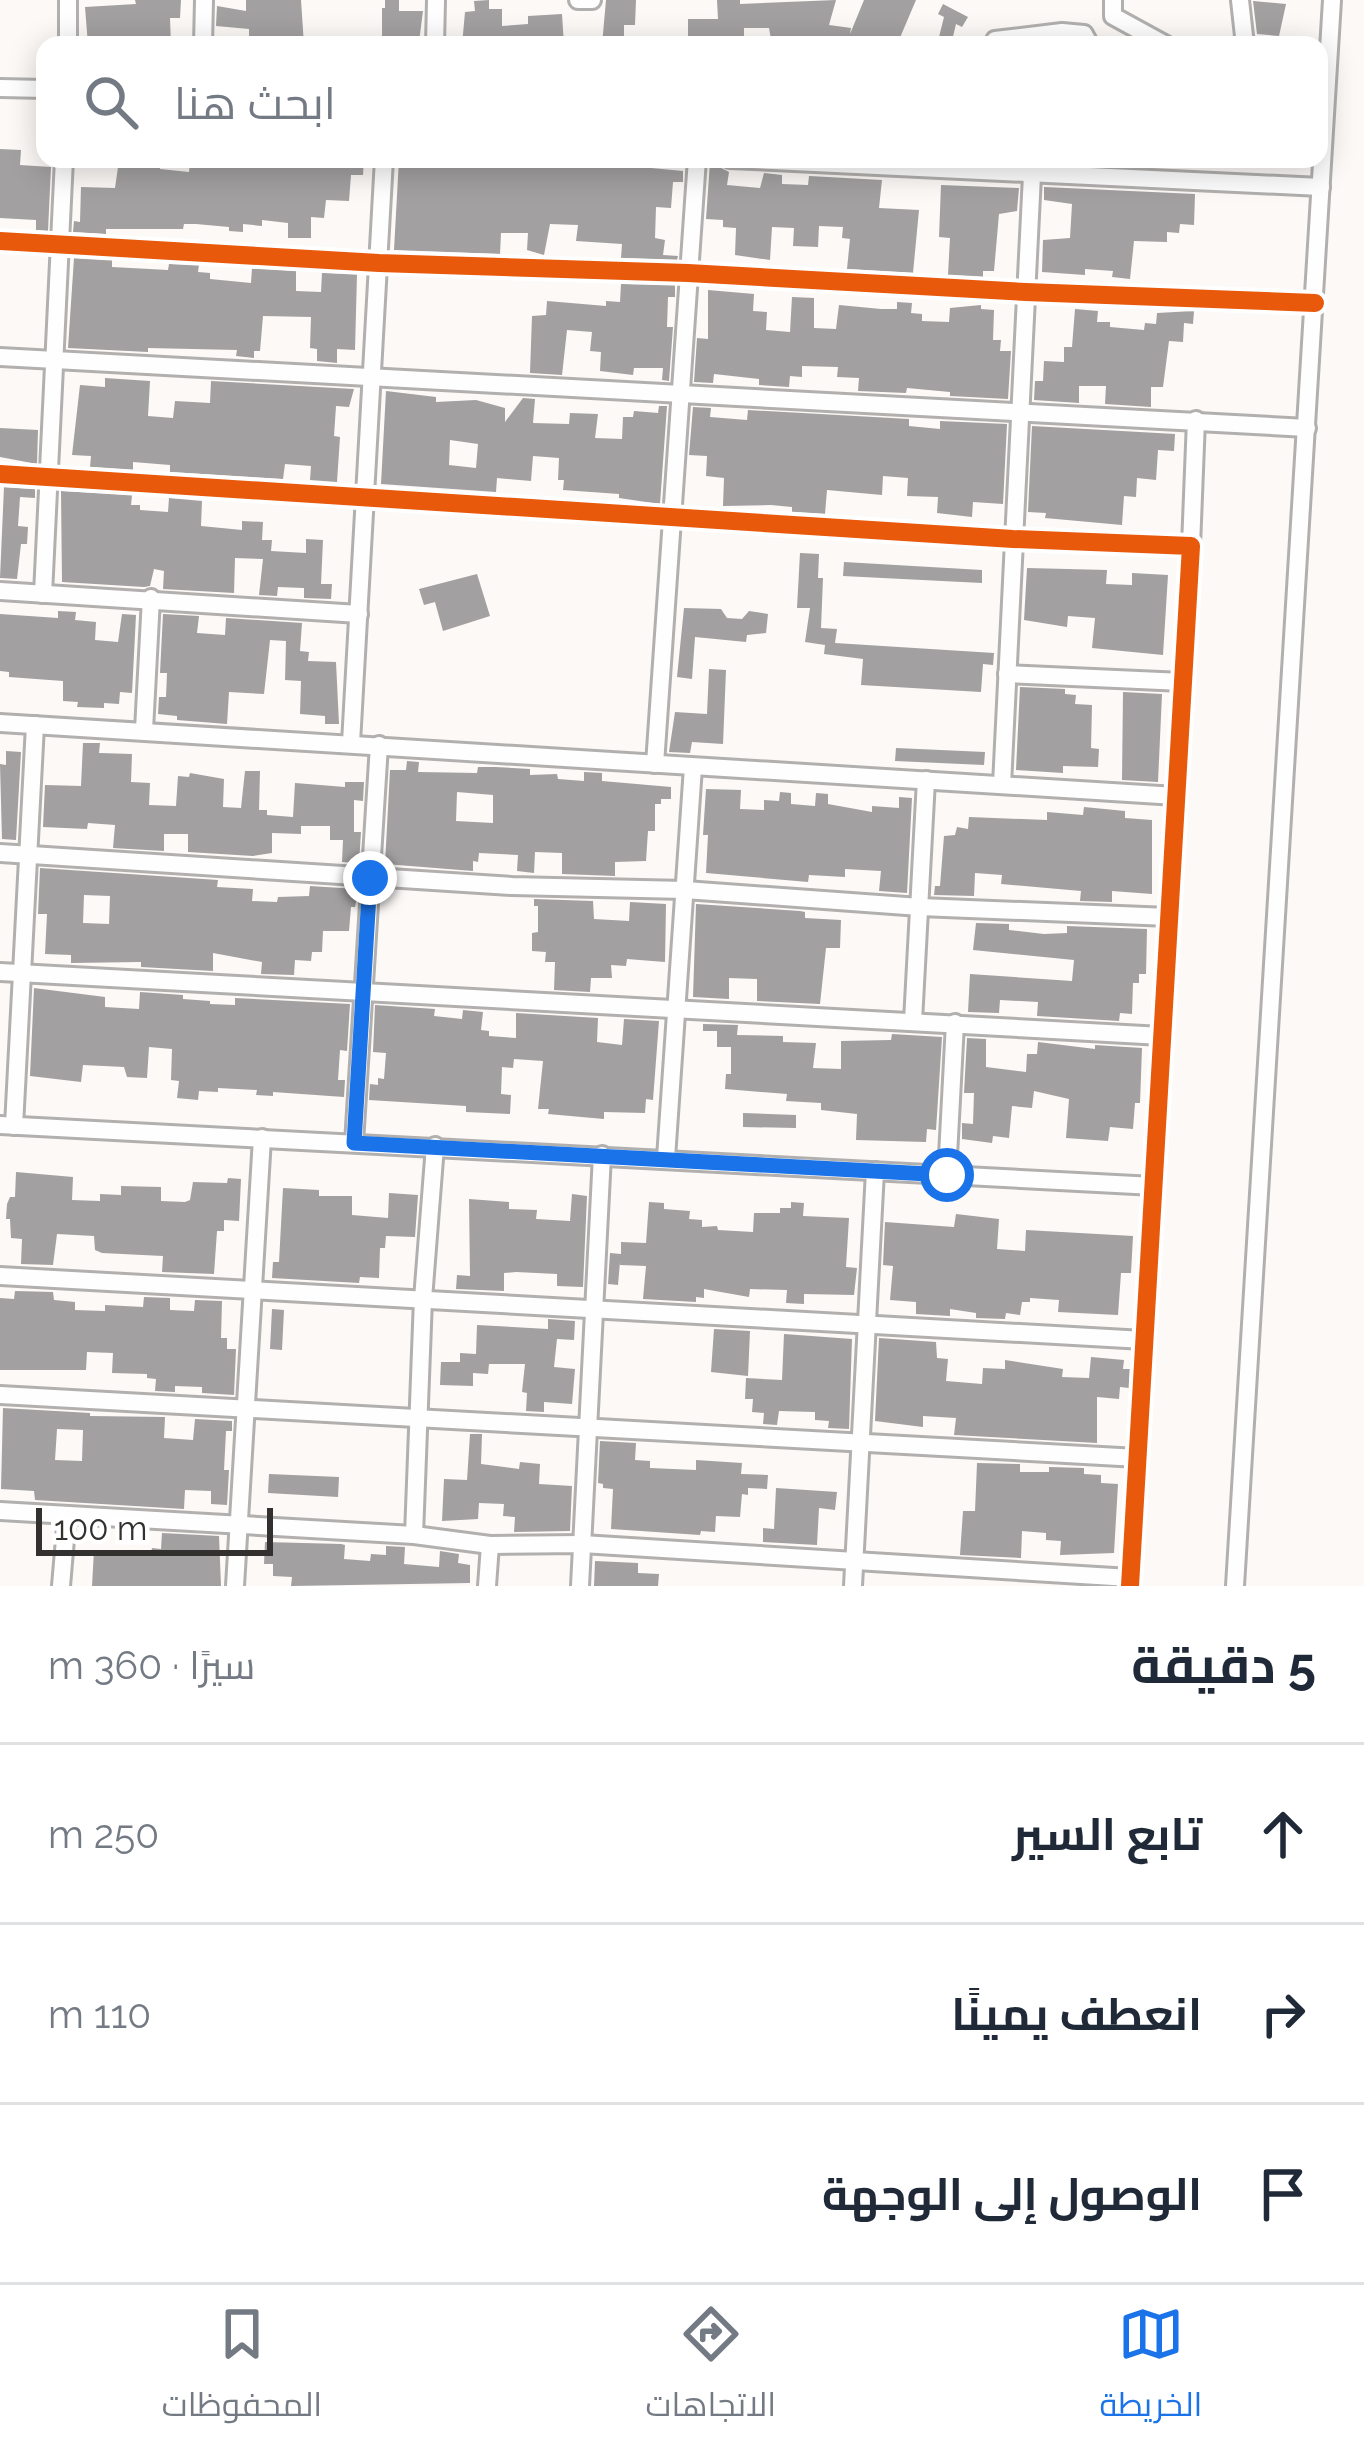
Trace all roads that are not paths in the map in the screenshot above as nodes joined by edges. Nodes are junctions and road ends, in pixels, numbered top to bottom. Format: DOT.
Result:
graph roads {
  1 [pos="68,0"];
  2 [pos="204,0"];
  3 [pos="436,0"];
  4 [pos="578,0"];
  5 [pos="592,0"];
  6 [pos="1114,0"];
  7 [pos="1240,0"];
  8 [pos="1332,0"];
  9 [pos="68,36"];
  10 [pos="203,36"];
  11 [pos="436,36"];
  12 [pos="1028,36"];
  13 [pos="1085,36"];
  14 [pos="1150,36"];
  15 [pos="1244,36"];
  16 [pos="1328,55"];
  17 [pos="0,88"];
  18 [pos="36,89"];
  19 [pos="63,168"];
  20 [pos="384,168"];
  21 [pos="696,168"];
  22 [pos="900,168"];
  23 [pos="1321,168"];
  24 [pos="1032,175"];
  25 [pos="1321,187"];
  26 [pos="0,241"];
  27 [pos="59,244"];
  28 [pos="379,263"];
  29 [pos="688,273"];
  30 [pos="1026,292"];
  31 [pos="1315,303"];
  32 [pos="0,357"];
  33 [pos="54,360"];
  34 [pos="374,377"];
  35 [pos="682,394"];
  36 [pos="1019,410"];
  37 [pos="1196,420"];
  38 [pos="1307,428"];
  39 [pos="0,474"];
  40 [pos="48,476"];
  41 [pos="366,498"];
  42 [pos="674,518"];
  43 [pos="1013,538"];
  44 [pos="1191,546"];
  45 [pos="0,591"];
  46 [pos="43,594"];
  47 [pos="151,598"];
  48 [pos="359,614"];
  49 [pos="1007,674"];
  50 [pos="1183,682"];
  51 [pos="0,723"];
  52 [pos="35,725"];
  53 [pos="144,730"];
  54 [pos="351,743"];
  55 [pos="380,745"];
  56 [pos="656,764"];
  57 [pos="693,767"];
  58 [pos="926,780"];
  59 [pos="1002,785"];
  60 [pos="1177,796"];
  61 [pos="0,853"];
  62 [pos="28,855"];
  63 [pos="370,878"];
  64 [pos="686,890"];
  65 [pos="920,907"];
  66 [pos="1169,917"];
  67 [pos="0,972"];
  68 [pos="22,973"];
  69 [pos="364,992"];
  70 [pos="677,1008"];
  71 [pos="913,1021"];
  72 [pos="956,1023"];
  73 [pos="1162,1036"];
  74 [pos="7,1126"];
  75 [pos="262,1138"];
  76 [pos="354,1143"];
  77 [pos="435,1146"];
  78 [pos="602,1155"];
  79 [pos="666,1158"];
  80 [pos="875,1171"];
  81 [pos="947,1175"];
  82 [pos="1154,1186"];
  83 [pos="0,1276"];
  84 [pos="253,1291"];
  85 [pos="423,1300"];
  86 [pos="592,1308"];
  87 [pos="867,1323"];
  88 [pos="1144,1340"];
  89 [pos="0,1395"];
  90 [pos="246,1408"];
  91 [pos="418,1418"];
  92 [pos="589,1426"];
  93 [pos="861,1440"];
  94 [pos="1138,1458"];
  95 [pos="0,1510"];
  96 [pos="67,1516"];
  97 [pos="239,1525"];
  98 [pos="415,1535"];
  99 [pos="582,1544"];
  100 [pos="490,1545"];
  101 [pos="855,1560"];
  102 [pos="1130,1582"];
  103 [pos="61,1586"];
  104 [pos="235,1586"];
  105 [pos="487,1586"];
  106 [pos="580,1586"];
  107 [pos="854,1586"];
  108 [pos="1235,1586"];
  1 -- 9 [label="street"];
  2 -- 10 [label="street"];
  3 -- 11 [label="street"];
  4 -- 5 [label="street"];
  6 -- 14 [label="street"];
  7 -- 15 [label="street"];
  8 -- 16 [label="street"];
  12 -- 13 [label="street"];
  17 -- 18 [label="street"];
  19 -- 27 [label="street"];
  20 -- 28 [label="street"];
  21 -- 29 [label="street"];
  22 -- 24 [label="street"];
  23 -- 25 [label="street"];
  24 -- 25 [label="street"];
  24 -- 30 [label="street"];
  25 -- 31 [label="street"];
  26 -- 27 [label="street"];
  27 -- 28 [label="street"];
  27 -- 33 [label="street"];
  28 -- 29 [label="street"];
  28 -- 34 [label="street"];
  29 -- 30 [label="street"];
  29 -- 35 [label="street"];
  30 -- 31 [label="street"];
  30 -- 36 [label="street"];
  31 -- 38 [label="street"];
  32 -- 33 [label="street"];
  33 -- 34 [label="street"];
  33 -- 40 [label="street"];
  34 -- 35 [label="street"];
  34 -- 41 [label="street"];
  35 -- 36 [label="street"];
  35 -- 42 [label="street"];
  36 -- 37 [label="street"];
  36 -- 43 [label="street"];
  37 -- 38 [label="street"];
  37 -- 44 [label="street"];
  38 -- 108 [label="street"];
  39 -- 40 [label="street"];
  40 -- 41 [label="street"];
  40 -- 46 [label="street"];
  41 -- 42 [label="street"];
  41 -- 48 [label="street"];
  42 -- 43 [label="street"];
  42 -- 56 [label="street"];
  43 -- 44 [label="street"];
  43 -- 49 [label="street"];
  44 -- 50 [label="street"];
  45 -- 46 [label="street"];
  46 -- 47 [label="street"];
  47 -- 48 [label="street"];
  47 -- 53 [label="street"];
  48 -- 54 [label="street"];
  49 -- 50 [label="street"];
  49 -- 59 [label="street"];
  50 -- 60 [label="street"];
  51 -- 52 [label="street"];
  52 -- 53 [label="street"];
  52 -- 62 [label="street"];
  53 -- 54 [label="street"];
  54 -- 55 [label="street"];
  55 -- 56 [label="street"];
  55 -- 63 [label="street"];
  56 -- 57 [label="street"];
  57 -- 58 [label="street"];
  57 -- 64 [label="street"];
  58 -- 59 [label="street"];
  58 -- 65 [label="street"];
  59 -- 60 [label="street"];
  60 -- 66 [label="street"];
  61 -- 62 [label="street"];
  62 -- 63 [label="street"];
  62 -- 68 [label="street"];
  63 -- 64 [label="street"];
  63 -- 69 [label="street"];
  64 -- 65 [label="street"];
  64 -- 70 [label="street"];
  65 -- 66 [label="street"];
  65 -- 71 [label="street"];
  66 -- 73 [label="street"];
  67 -- 68 [label="street"];
  68 -- 69 [label="street"];
  68 -- 74 [label="street"];
  69 -- 70 [label="street"];
  69 -- 76 [label="street"];
  70 -- 71 [label="street"];
  70 -- 79 [label="street"];
  71 -- 72 [label="street"];
  72 -- 73 [label="street"];
  72 -- 81 [label="street"];
  73 -- 82 [label="street"];
  74 -- 75 [label="street"];
  75 -- 76 [label="street"];
  75 -- 84 [label="street"];
  76 -- 77 [label="street"];
  77 -- 78 [label="street"];
  77 -- 85 [label="street"];
  78 -- 79 [label="street"];
  78 -- 86 [label="street"];
  79 -- 80 [label="street"];
  80 -- 81 [label="street"];
  80 -- 87 [label="street"];
  81 -- 82 [label="street"];
  82 -- 88 [label="street"];
  83 -- 84 [label="street"];
  84 -- 85 [label="street"];
  84 -- 90 [label="street"];
  85 -- 86 [label="street"];
  85 -- 91 [label="street"];
  86 -- 87 [label="street"];
  86 -- 92 [label="street"];
  87 -- 88 [label="street"];
  87 -- 93 [label="street"];
  88 -- 94 [label="street"];
  89 -- 90 [label="street"];
  90 -- 91 [label="street"];
  90 -- 97 [label="street"];
  91 -- 92 [label="street"];
  91 -- 98 [label="street"];
  92 -- 93 [label="street"];
  92 -- 99 [label="street"];
  93 -- 94 [label="street"];
  93 -- 101 [label="street"];
  94 -- 102 [label="street"];
  95 -- 96 [label="street"];
  96 -- 97 [label="street"];
  96 -- 103 [label="street"];
  97 -- 98 [label="street"];
  97 -- 104 [label="street"];
  98 -- 100 [label="street"];
  99 -- 100 [label="street"];
  99 -- 101 [label="street"];
  99 -- 106 [label="street"];
  100 -- 105 [label="street"];
  101 -- 102 [label="street"];
  101 -- 107 [label="street"];
}
